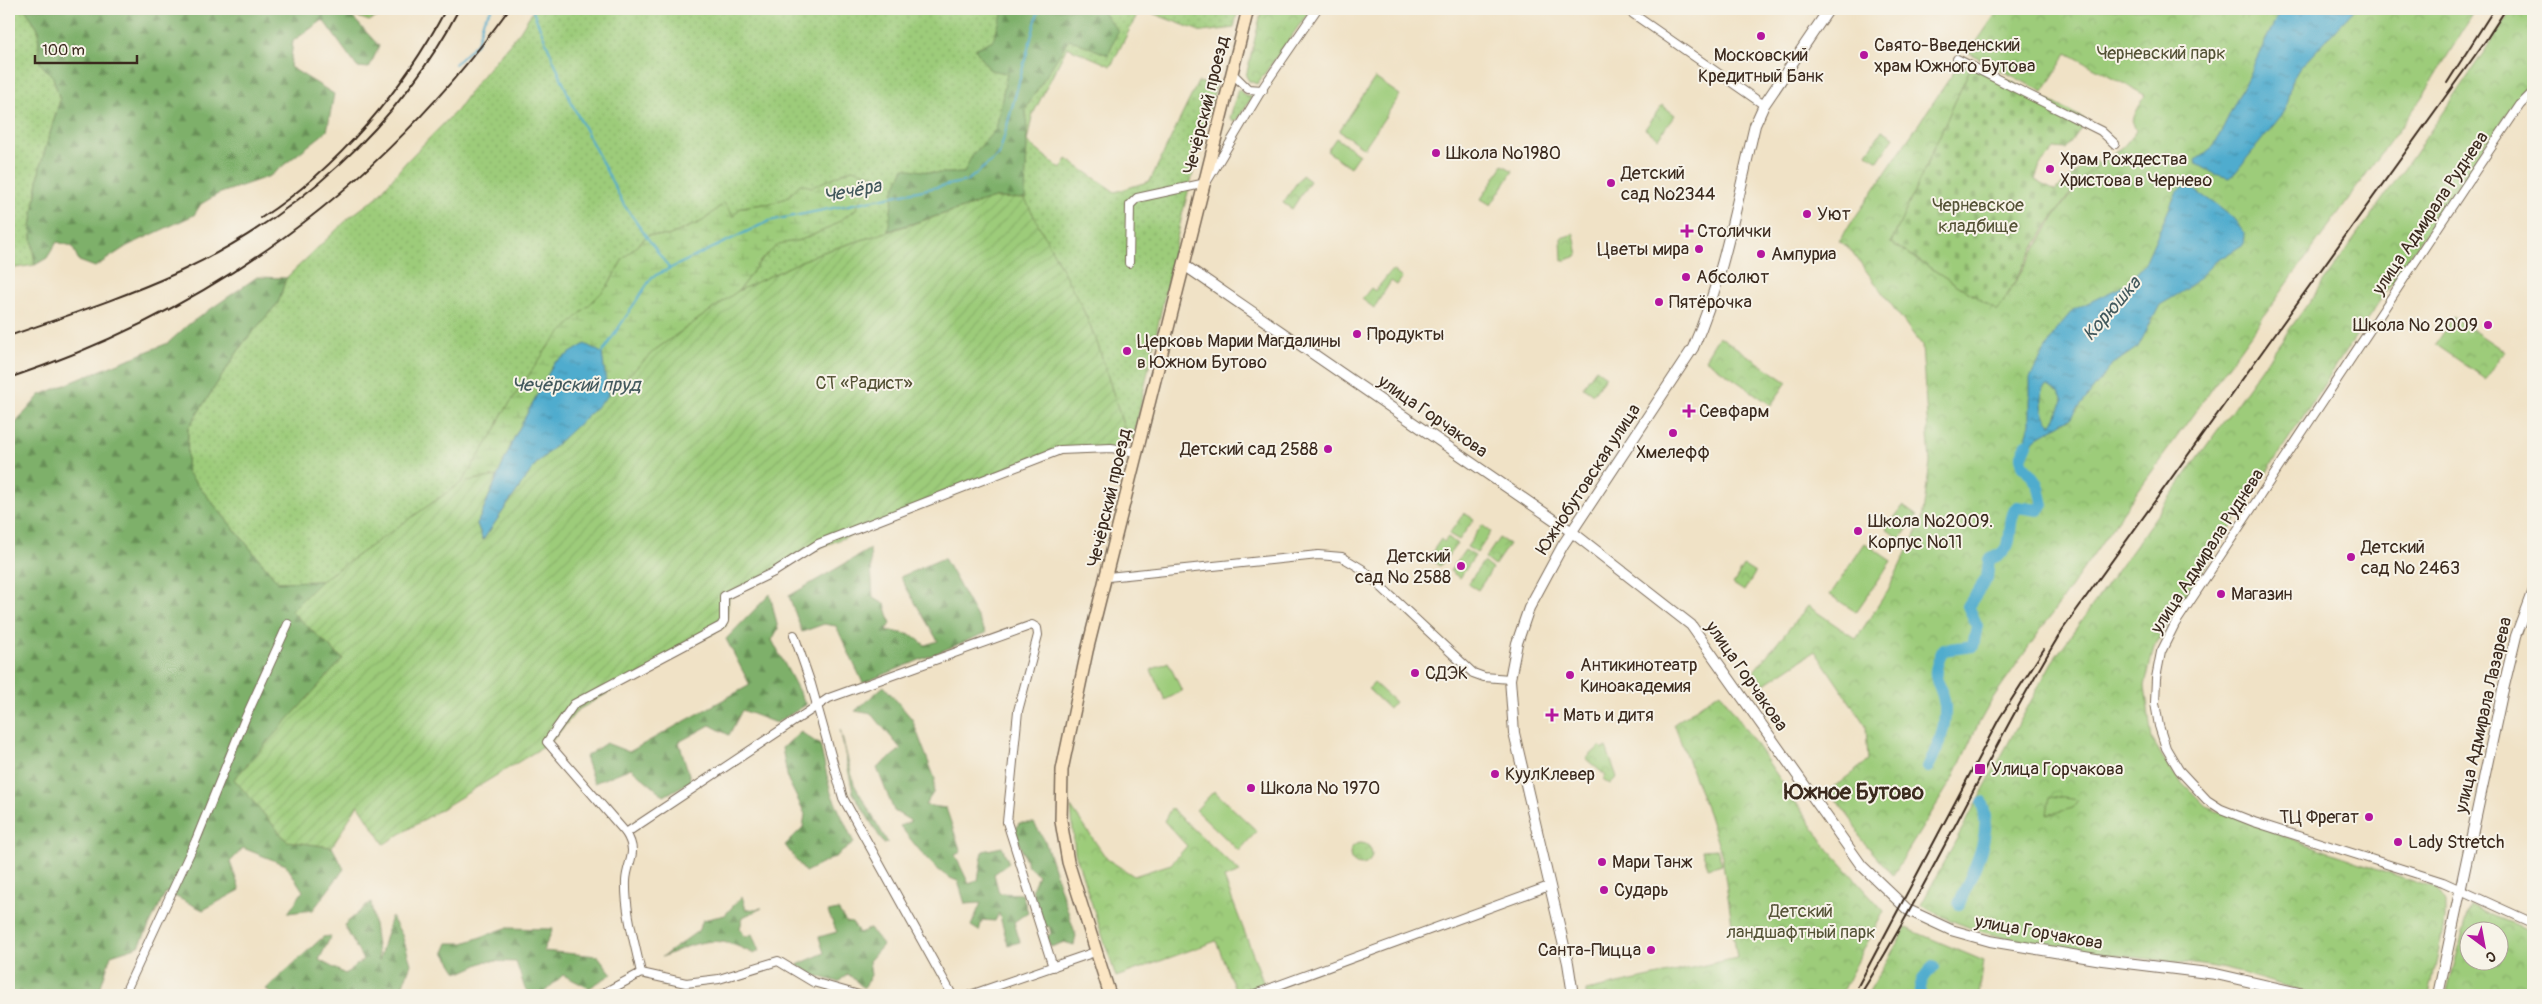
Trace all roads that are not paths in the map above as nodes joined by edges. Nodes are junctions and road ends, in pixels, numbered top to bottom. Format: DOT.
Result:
graph roads {
  1 [pos="1248,9"];
  2 [pos="1318,9"];
  3 [pos="1626,9"];
  4 [pos="1828,9"];
  5 [pos="1957,59"];
  6 [pos="1232,73"];
  7 [pos="1263,90"];
  8 [pos="2533,92"];
  9 [pos="1764,105"];
  10 [pos="2115,144"];
  11 [pos="1206,183"];
  12 [pos="1129,262"];
  13 [pos="1184,265"];
  14 [pos="1137,452"];
  15 [pos="1572,532"];
  16 [pos="1108,577"];
  17 [pos="2533,590"];
  18 [pos="288,624"];
  19 [pos="794,634"];
  20 [pos="1510,679"];
  21 [pos="816,706"];
  22 [pos="626,833"];
  23 [pos="1549,886"];
  24 [pos="2460,890"];
  25 [pos="2533,923"];
  26 [pos="1095,952"];
  27 [pos="1052,967"];
  28 [pos="641,973"];
  29 [pos="124,995"];
  30 [pos="600,995"];
  31 [pos="859,995"];
  32 [pos="952,995"];
  33 [pos="970,995"];
  34 [pos="1110,995"];
  35 [pos="1252,995"];
  36 [pos="1573,995"];
  37 [pos="2308,995"];
  38 [pos="2438,995"];
  1 -- 6 [label="main road, Чечёрский проезд"];
  2 -- 7 [label="street, Чечёрский проезд"];
  3 -- 9 [label="street"];
  4 -- 9 [label="street, Южнобутовская улица"];
  5 -- 10 [label="street"];
  6 -- 7 [label="street"];
  6 -- 11 [label="main road, Чечёрский проезд"];
  7 -- 11 [label="street, Чечёрский проезд"];
  8 -- 24 [label="street, улица Адмирала Руднева"];
  9 -- 15 [label="street, Южнобутовская улица"];
  11 -- 12 [label="street"];
  11 -- 13 [label="main road, Чечёрский проезд"];
  13 -- 14 [label="main road, Чечёрский проезд"];
  13 -- 15 [label="street, улица Горчакова"];
  14 -- 16 [label="main road, Чечёрский проезд"];
  14 -- 22 [label="street"];
  15 -- 20 [label="street, Южнобутовская улица"];
  15 -- 37 [label="street, улица Горчакова"];
  16 -- 20 [label="street"];
  16 -- 26 [label="main road, Чечёрский проезд"];
  17 -- 24 [label="street, улица Адмирала Лазарева"];
  18 -- 29 [label="street"];
  19 -- 21 [label="street"];
  20 -- 23 [label="street, Южнобутовская улица"];
  21 -- 22 [label="street"];
  21 -- 27 [label="street"];
  21 -- 32 [label="street"];
  22 -- 28 [label="street"];
  23 -- 35 [label="street"];
  23 -- 36 [label="street, Южнобутовская улица"];
  24 -- 25 [label="street, улица Адмирала Руднева"];
  24 -- 38 [label="street, улица Адмирала Лазарева"];
  26 -- 27 [label="street"];
  26 -- 34 [label="main road, Чечёрский проезд"];
  27 -- 33 [label="street"];
  28 -- 30 [label="street"];
  28 -- 31 [label="street"];
}
